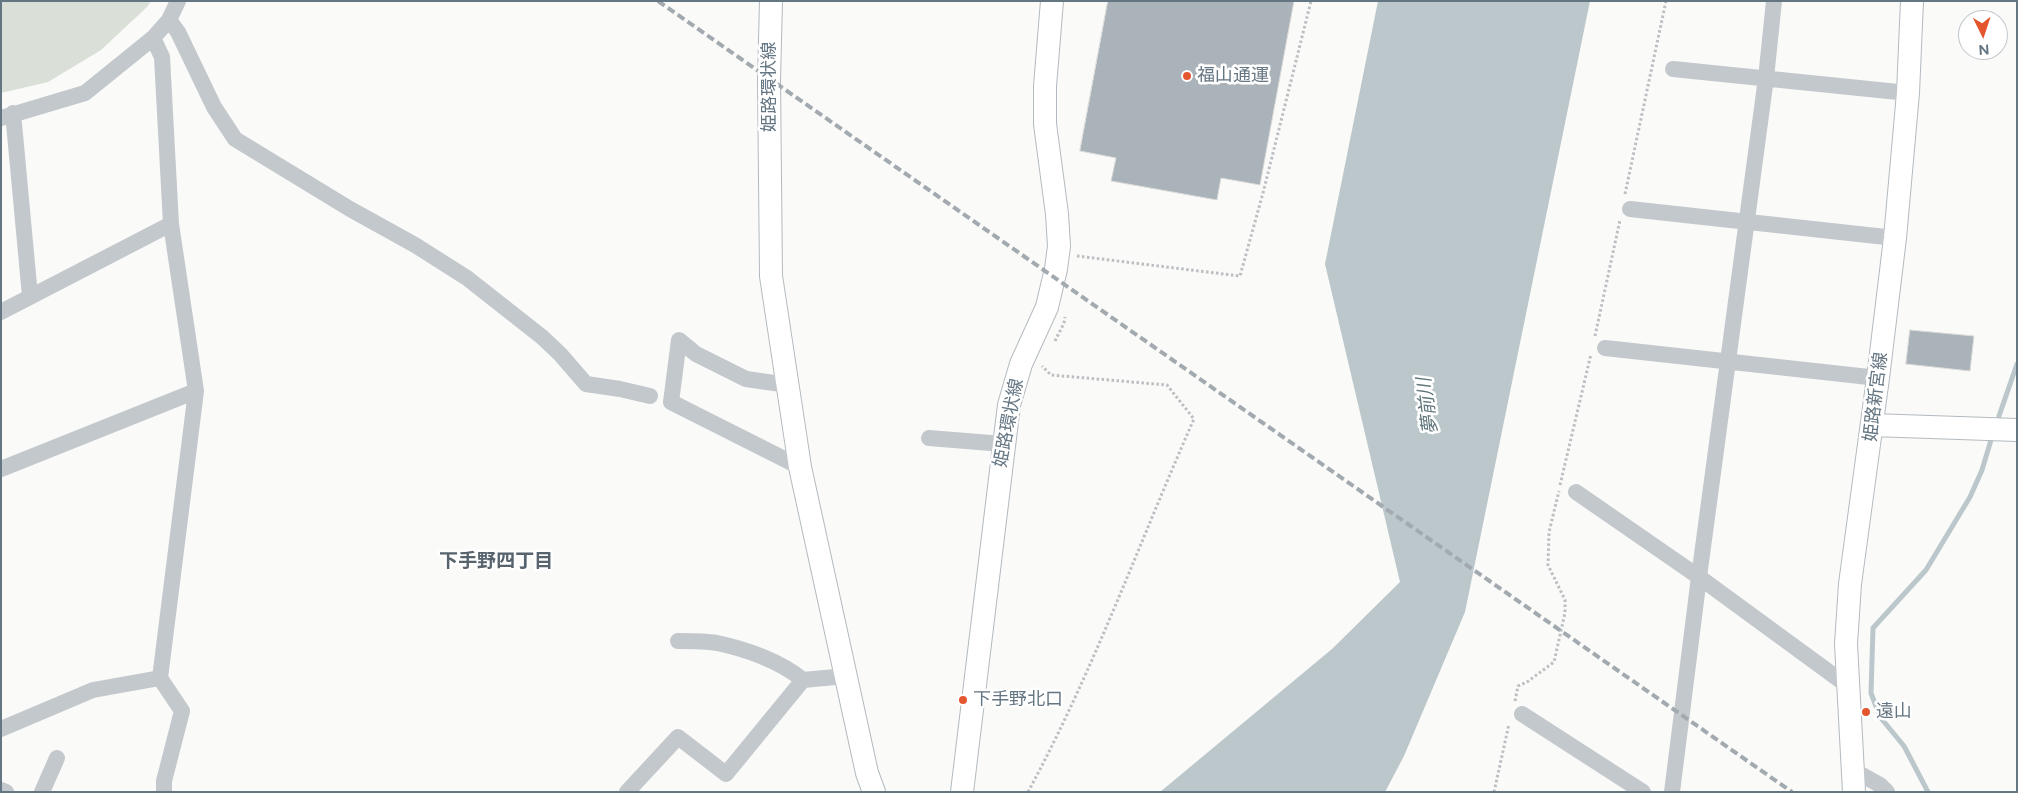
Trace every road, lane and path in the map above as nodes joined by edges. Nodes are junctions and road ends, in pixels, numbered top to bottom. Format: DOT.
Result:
graph roads {
  1 [pos="178,1"];
  2 [pos="771,1"];
  3 [pos="1052,1"];
  4 [pos="1311,1"];
  5 [pos="1666,1"];
  6 [pos="1774,1"];
  7 [pos="1912,1"];
  8 [pos="169,20"];
  9 [pos="154,38"];
  10 [pos="1673,69"];
  11 [pos="1766,78"];
  12 [pos="1908,93"];
  13 [pos="7,116"];
  14 [pos="1625,208"];
  15 [pos="1746,222"];
  16 [pos="171,224"];
  17 [pos="1895,238"];
  18 [pos="1075,258"];
  19 [pos="30,296"];
  20 [pos="1,312"];
  21 [pos="1065,314"];
  22 [pos="1597,346"];
  23 [pos="1051,349"];
  24 [pos="1046,358"];
  25 [pos="1728,360"];
  26 [pos="1878,378"];
  27 [pos="788,385"];
  28 [pos="196,391"];
  29 [pos="650,396"];
  30 [pos="1872,425"];
  31 [pos="2017,430"];
  32 [pos="929,438"];
  33 [pos="1003,444"];
  34 [pos="800,467"];
  35 [pos="1,469"];
  36 [pos="1576,492"];
  37 [pos="1698,577"];
  38 [pos="678,641"];
  39 [pos="846,676"];
  40 [pos="160,678"];
  41 [pos="803,680"];
  42 [pos="1848,686"];
  43 [pos="1516,711"];
  44 [pos="1,729"];
  45 [pos="57,758"];
  46 [pos="1853,781"];
  47 [pos="1,790"];
  48 [pos="6,792"];
  49 [pos="42,792"];
  50 [pos="164,792"];
  51 [pos="627,792"];
  52 [pos="874,792"];
  53 [pos="962,792"];
  54 [pos="1028,792"];
  55 [pos="1494,792"];
  56 [pos="1644,792"];
  57 [pos="1672,792"];
  58 [pos="1887,792"];
  1 -- 8 [label="street"];
  2 -- 27 [label="main road, 姫路環状線"];
  3 -- 33 [label="main road, 姫路環状線"];
  4 -- 18 [label="path"];
  5 -- 14 [label="path"];
  6 -- 11 [label="street"];
  7 -- 12 [label="main road, 姫路新宮線"];
  8 -- 9 [label="street"];
  8 -- 29 [label="street"];
  9 -- 13 [label="street"];
  9 -- 16 [label="street"];
  10 -- 11 [label="street"];
  11 -- 12 [label="street"];
  11 -- 15 [label="street"];
  12 -- 17 [label="main road, 姫路新宮線"];
  13 -- 19 [label="street"];
  14 -- 15 [label="street"];
  14 -- 22 [label="path"];
  15 -- 17 [label="street"];
  15 -- 25 [label="street"];
  16 -- 19 [label="street"];
  16 -- 28 [label="street"];
  17 -- 26 [label="main road, 姫路新宮線"];
  19 -- 20 [label="street"];
  21 -- 23 [label="path"];
  22 -- 25 [label="street"];
  22 -- 43 [label="path"];
  24 -- 54 [label="path"];
  25 -- 26 [label="street"];
  25 -- 37 [label="street"];
  26 -- 30 [label="main road, 姫路新宮線"];
  27 -- 34 [label="main road, 姫路環状線"];
  27 -- 34 [label="street"];
  28 -- 35 [label="street"];
  28 -- 40 [label="street"];
  30 -- 31 [label="main road"];
  30 -- 42 [label="main road, 姫路新宮線"];
  32 -- 33 [label="street"];
  33 -- 53 [label="main road, 姫路環状線"];
  34 -- 39 [label="main road, 姫路環状線"];
  36 -- 37 [label="street"];
  37 -- 42 [label="street"];
  37 -- 57 [label="street"];
  38 -- 41 [label="street"];
  39 -- 41 [label="street"];
  39 -- 52 [label="main road, 姫路環状線"];
  40 -- 44 [label="street"];
  40 -- 50 [label="street"];
  41 -- 51 [label="street"];
  42 -- 46 [label="main road, 姫路新宮線"];
  43 -- 55 [label="path"];
  43 -- 56 [label="street"];
  45 -- 49 [label="street"];
  46 -- 58 [label="street"];
  47 -- 48 [label="street"];
}
